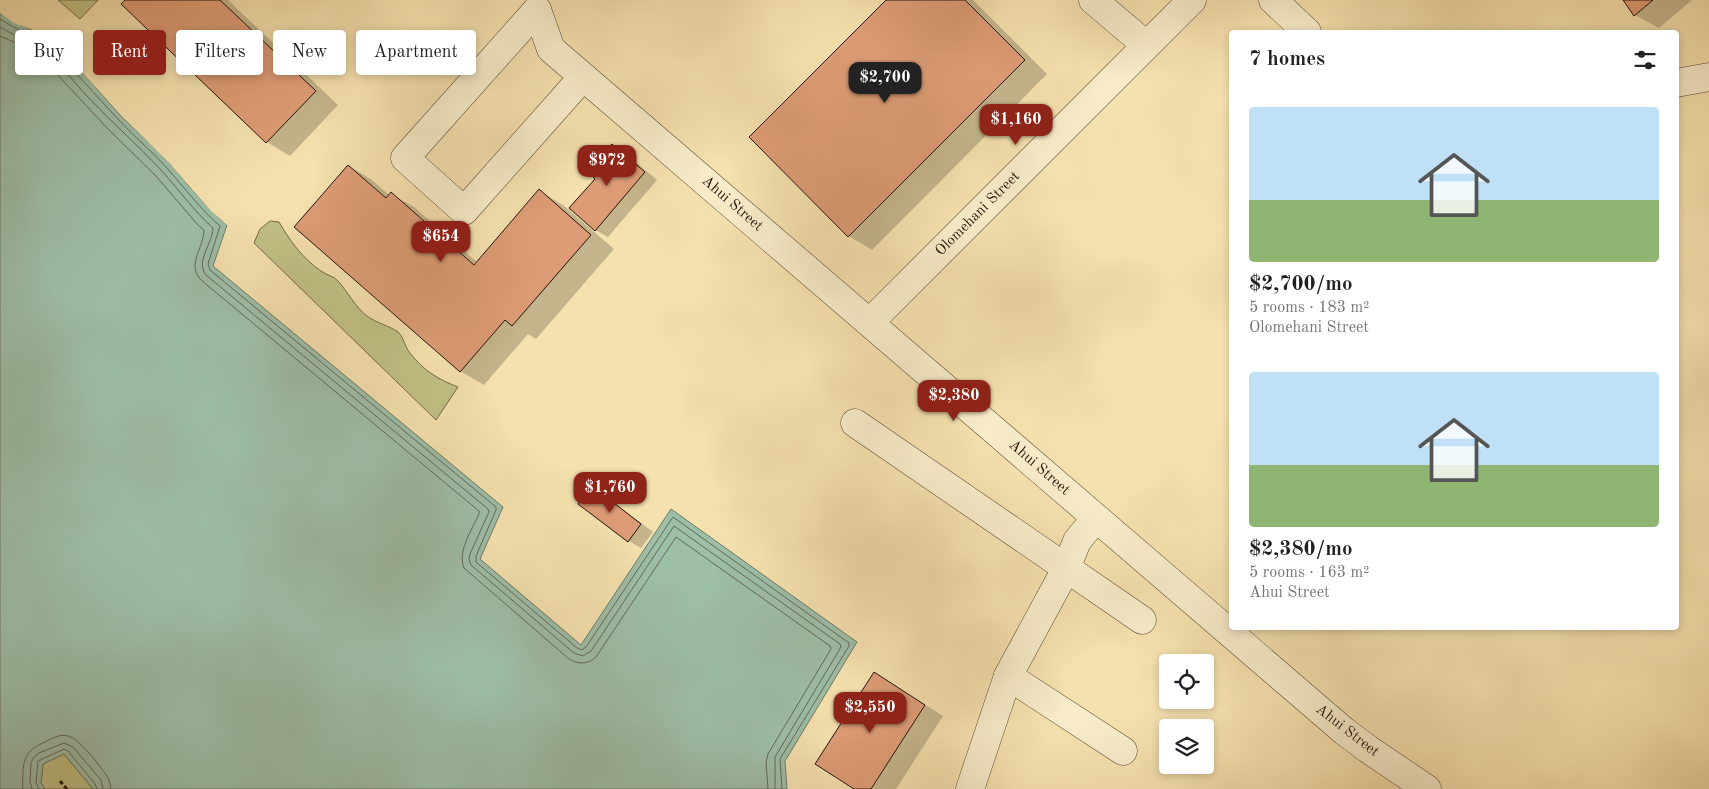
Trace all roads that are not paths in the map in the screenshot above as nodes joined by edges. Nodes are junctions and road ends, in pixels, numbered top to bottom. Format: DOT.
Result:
graph roads {
  1 [pos="1093,0"];
  2 [pos="1192,0"];
  3 [pos="1273,0"];
  4 [pos="527,5"];
  5 [pos="1305,30"];
  6 [pos="1146,45"];
  7 [pos="583,77"];
  8 [pos="1709,77"];
  9 [pos="1679,82"];
  10 [pos="870,322"];
  11 [pos="855,423"];
  12 [pos="1096,518"];
  13 [pos="1066,569"];
  14 [pos="1142,620"];
  15 [pos="1008,676"];
  16 [pos="1123,751"];
  17 [pos="970,789"];
  18 [pos="1428,789"];
  1 -- 6 [label="street"];
  2 -- 6 [label="street, Olomehani Street"];
  3 -- 5 [label="street"];
  4 -- 7 [label="street, Ahui Street"];
  4 -- 7 [label="street"];
  6 -- 10 [label="street, Olomehani Street"];
  7 -- 10 [label="street, Ahui Street"];
  8 -- 9 [label="street"];
  10 -- 12 [label="street, Ahui Street"];
  11 -- 13 [label="street"];
  12 -- 13 [label="street"];
  12 -- 18 [label="street, Ahui Street"];
  13 -- 14 [label="street"];
  13 -- 15 [label="street"];
  15 -- 16 [label="street"];
  15 -- 17 [label="street"];
}
